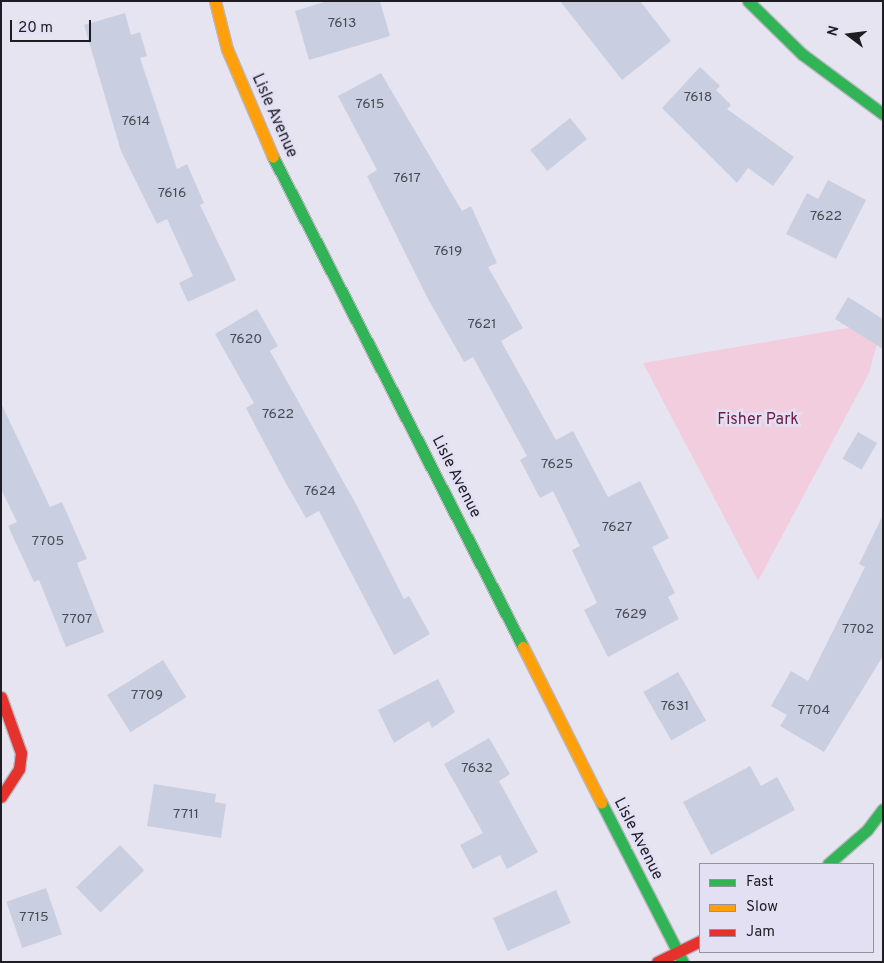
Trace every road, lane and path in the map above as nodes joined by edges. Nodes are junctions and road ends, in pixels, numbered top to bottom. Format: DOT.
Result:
graph roads {
  1 [pos="215,1"];
  2 [pos="748,1"];
  3 [pos="883,114"];
  4 [pos="1,697"];
  5 [pos="1,796"];
  6 [pos="883,809"];
  7 [pos="829,863"];
  8 [pos="699,941"];
  9 [pos="676,950"];
  10 [pos="657,962"];
  11 [pos="683,962"];
  1 -- 9 [label="street, Lisle Avenue"];
  2 -- 3 [label="street"];
  4 -- 5 [label="street"];
  6 -- 7 [label="street"];
  8 -- 9 [label="street"];
  9 -- 10 [label="street"];
  9 -- 11 [label="street, Lisle Avenue"];
}
